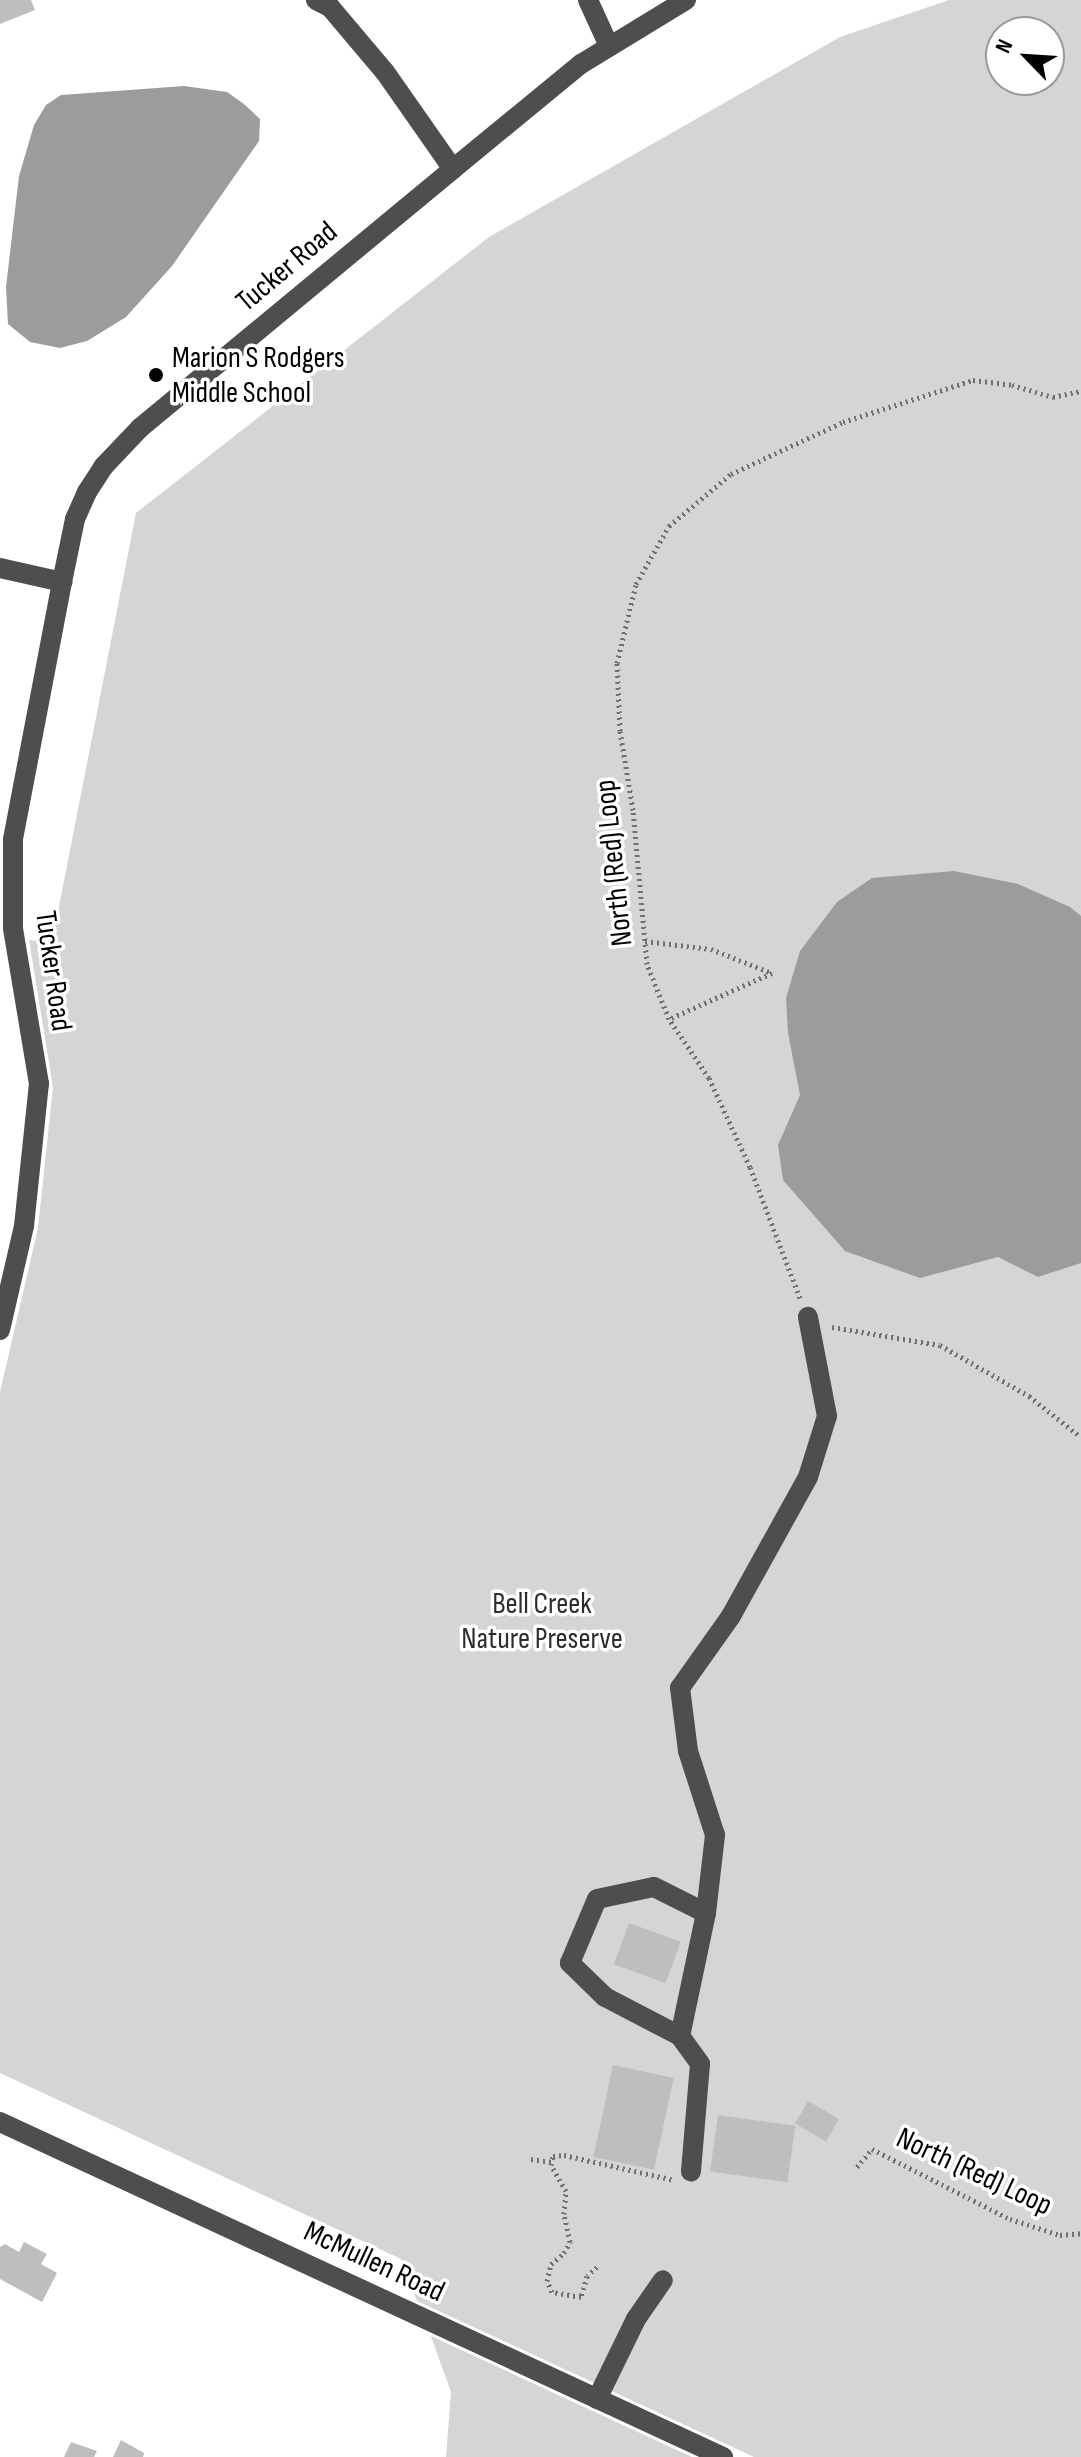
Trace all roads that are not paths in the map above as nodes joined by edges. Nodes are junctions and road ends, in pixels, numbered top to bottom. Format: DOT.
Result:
graph roads {
  1 [pos="316,0"];
  2 [pos="588,0"];
  3 [pos="686,0"];
  4 [pos="609,46"];
  5 [pos="453,169"];
  6 [pos="0,568"];
  7 [pos="62,582"];
  8 [pos="808,1317"];
  9 [pos="0,1330"];
  10 [pos="706,1913"];
  11 [pos="680,2036"];
  12 [pos="0,2122"];
  13 [pos="685,2177"];
  14 [pos="663,2280"];
  15 [pos="597,2399"];
  16 [pos="723,2457"];
  1 -- 5 [label="street"];
  2 -- 4 [label="street"];
  3 -- 4 [label="street, Tucker Road"];
  4 -- 5 [label="street, Tucker Road"];
  5 -- 7 [label="street, Tucker Road"];
  6 -- 7 [label="street"];
  7 -- 9 [label="street, Tucker Road"];
  8 -- 10 [label="street"];
  10 -- 11 [label="street"];
  10 -- 11 [label="street"];
  11 -- 13 [label="street"];
  12 -- 15 [label="street, McMullen Road"];
  14 -- 15 [label="street"];
  15 -- 16 [label="street, McMullen Road"];
}
